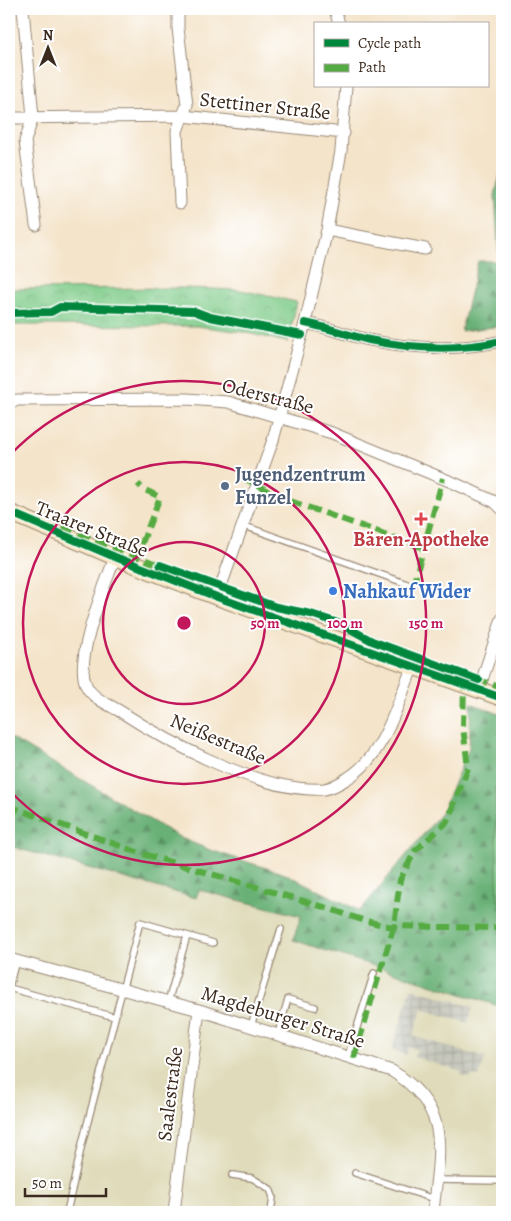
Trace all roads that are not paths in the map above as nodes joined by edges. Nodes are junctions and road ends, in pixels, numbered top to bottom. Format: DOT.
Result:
graph roads {
  1 [pos="23,9"];
  2 [pos="178,9"];
  3 [pos="335,9"];
  4 [pos="338,22"];
  5 [pos="346,88"];
  6 [pos="183,116"];
  7 [pos="33,117"];
  8 [pos="9,118"];
  9 [pos="344,133"];
  10 [pos="180,203"];
  11 [pos="36,224"];
  12 [pos="327,230"];
  13 [pos="425,249"];
  14 [pos="305,322"];
  15 [pos="502,341"];
  16 [pos="9,404"];
  17 [pos="280,416"];
  18 [pos="502,509"];
  19 [pos="9,512"];
  20 [pos="242,525"];
  21 [pos="115,557"];
  22 [pos="413,586"];
  23 [pos="217,596"];
  24 [pos="502,619"];
  25 [pos="413,666"];
  26 [pos="479,689"];
  27 [pos="502,698"];
  28 [pos="281,929"];
  29 [pos="187,936"];
  30 [pos="213,943"];
  31 [pos="12,960"];
  32 [pos="374,973"];
  33 [pos="9,988"];
  34 [pos="122,990"];
  35 [pos="168,1002"];
  36 [pos="315,1007"];
  37 [pos="199,1010"];
  38 [pos="115,1016"];
  39 [pos="251,1026"];
  40 [pos="278,1034"];
  41 [pos="348,1056"];
  42 [pos="356,1173"];
  43 [pos="232,1174"];
  44 [pos="436,1180"];
  45 [pos="502,1181"];
  46 [pos="434,1198"];
  47 [pos="67,1212"];
  48 [pos="174,1212"];
  49 [pos="271,1212"];
  50 [pos="433,1212"];
  1 -- 7 [label="street"];
  2 -- 6 [label="street, Stettiner Straße"];
  3 -- 4 [label="street"];
  5 -- 9 [label="street"];
  6 -- 7 [label="street, Stettiner Straße"];
  6 -- 9 [label="street, Stettiner Straße"];
  6 -- 10 [label="street, Stettiner Straße"];
  7 -- 8 [label="street, Stettiner Straße"];
  7 -- 11 [label="street"];
  9 -- 12 [label="street"];
  12 -- 13 [label="street"];
  12 -- 14 [label="street"];
  14 -- 15 [label="street"];
  14 -- 17 [label="street"];
  16 -- 17 [label="street, Oderstraße"];
  17 -- 18 [label="street, Oderstraße"];
  17 -- 20 [label="street"];
  19 -- 21 [label="street, Traarer Straße"];
  20 -- 22 [label="lane"];
  20 -- 23 [label="street"];
  21 -- 23 [label="street, Traarer Straße"];
  21 -- 25 [label="street, Neißestraße"];
  23 -- 25 [label="street, Traarer Straße"];
  24 -- 26 [label="street"];
  25 -- 26 [label="street, Traarer Straße"];
  26 -- 27 [label="street, Traarer Straße"];
  28 -- 39 [label="lane"];
  29 -- 30 [label="lane"];
  29 -- 34 [label="lane"];
  29 -- 35 [label="lane"];
  31 -- 33 [label="lane"];
  31 -- 34 [label="street, Magdeburger Straße"];
  32 -- 41 [label="lane"];
  33 -- 38 [label="lane"];
  34 -- 35 [label="street, Magdeburger Straße"];
  34 -- 38 [label="lane"];
  35 -- 37 [label="street, Magdeburger Straße"];
  36 -- 40 [label="lane"];
  37 -- 39 [label="street, Magdeburger Straße"];
  37 -- 48 [label="street, Saalestraße"];
  38 -- 47 [label="lane"];
  39 -- 40 [label="street, Magdeburger Straße"];
  40 -- 41 [label="street, Magdeburger Straße"];
  41 -- 44 [label="street, Magdeburger Straße"];
  42 -- 46 [label="lane"];
  43 -- 49 [label="lane"];
  44 -- 45 [label="lane"];
  44 -- 46 [label="street, Magdeburger Straße"];
  46 -- 50 [label="street, Magdeburger Straße"];
}
